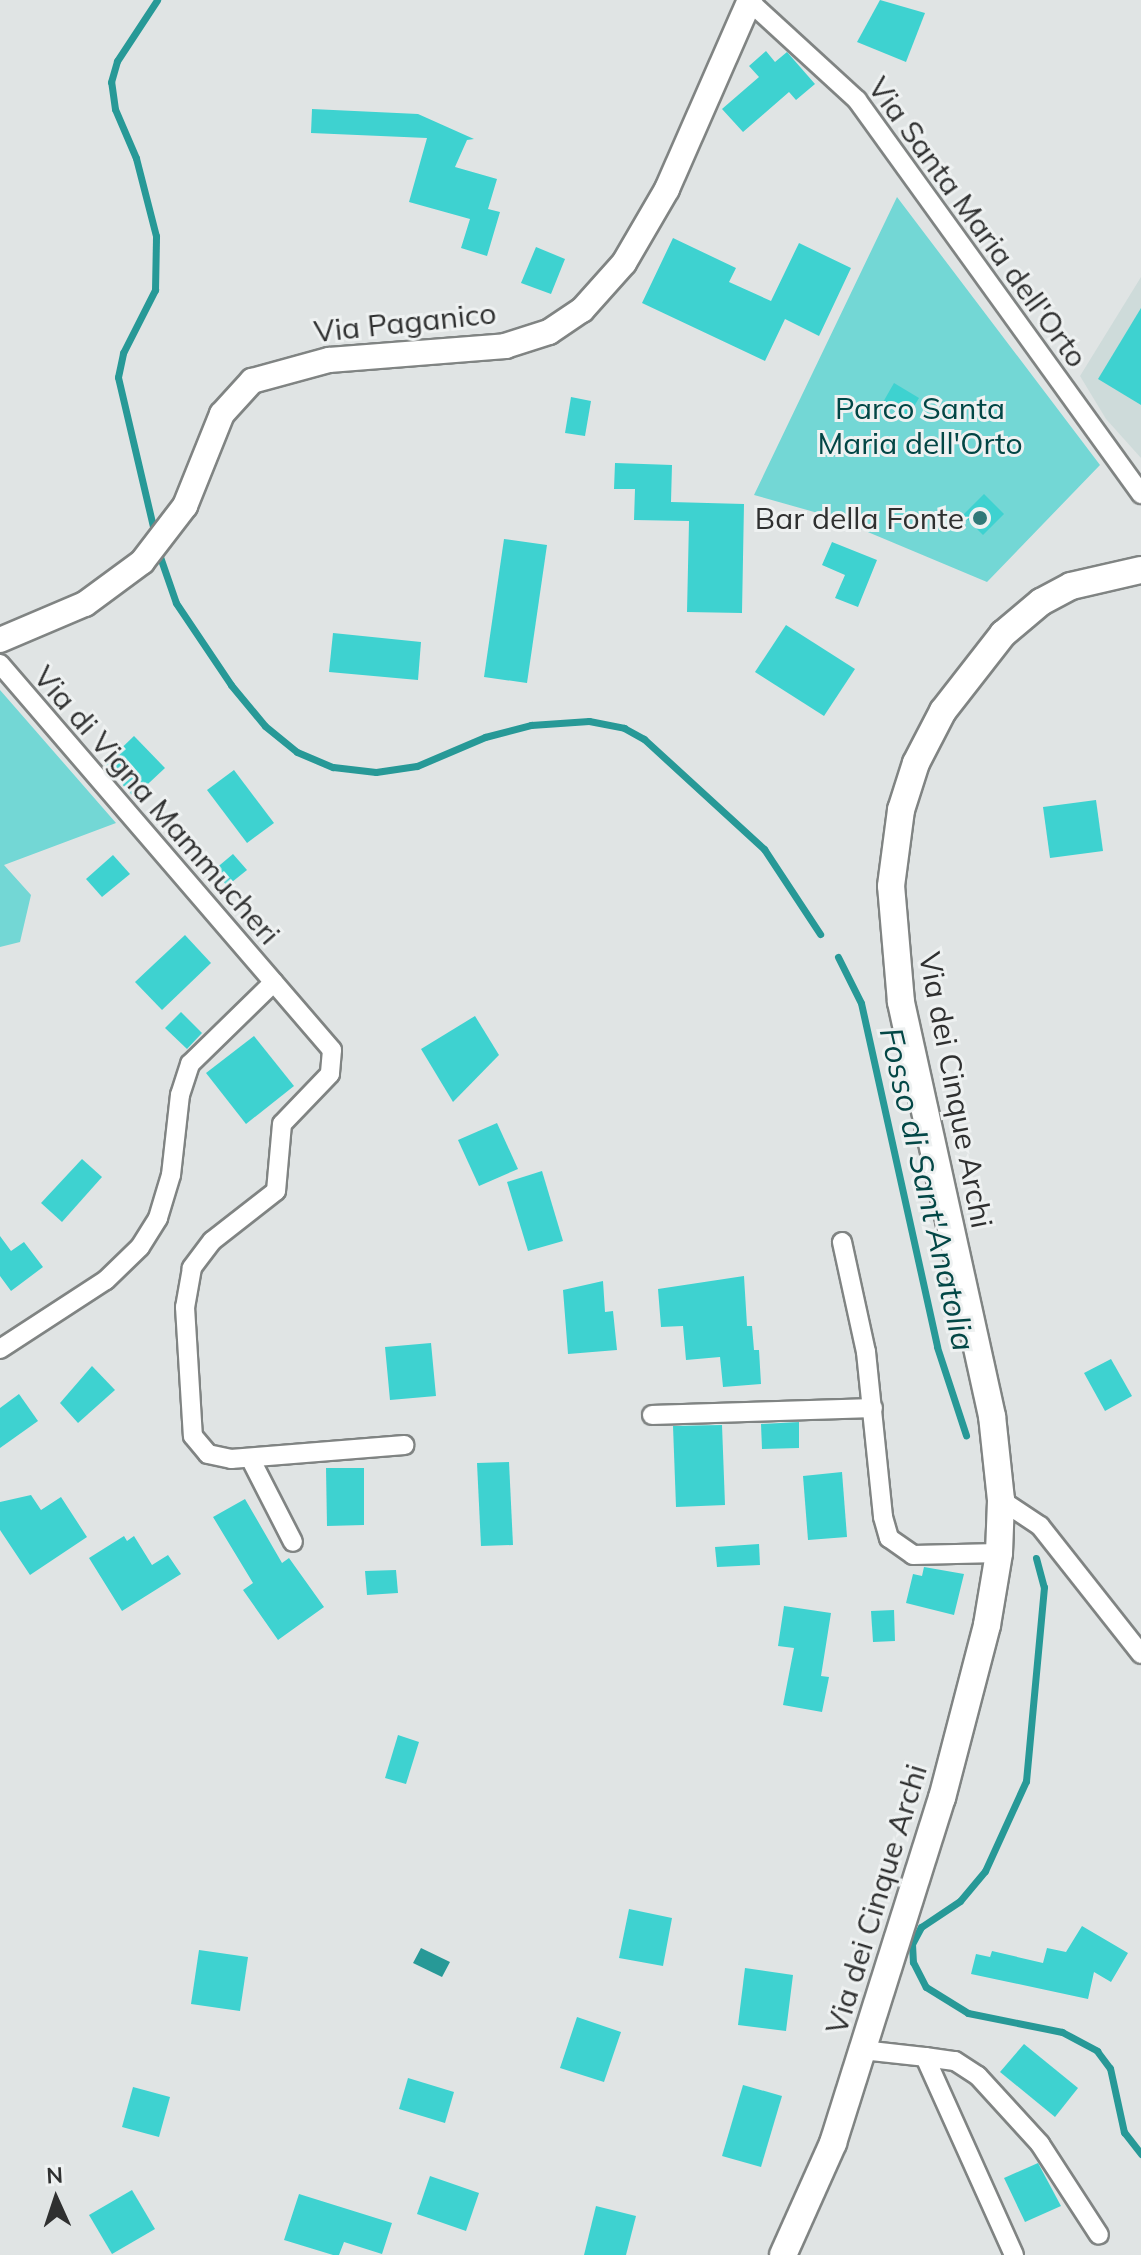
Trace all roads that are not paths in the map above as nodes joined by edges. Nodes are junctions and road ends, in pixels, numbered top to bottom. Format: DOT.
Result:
graph roads {
  1 [pos="749,0"];
  2 [pos="1141,494"];
  3 [pos="1141,570"];
  4 [pos="0,640"];
  5 [pos="0,664"];
  6 [pos="274,982"];
  7 [pos="842,1242"];
  8 [pos="1,1345"];
  9 [pos="873,1408"];
  10 [pos="652,1415"];
  11 [pos="404,1445"];
  12 [pos="250,1458"];
  13 [pos="1001,1500"];
  14 [pos="293,1542"];
  15 [pos="999,1553"];
  16 [pos="1140,1651"];
  17 [pos="862,2050"];
  18 [pos="925,2057"];
  19 [pos="1099,2235"];
  20 [pos="783,2255"];
  21 [pos="1014,2255"];
  1 -- 2 [label="street, Via Santa Maria dell'Orto"];
  1 -- 4 [label="street, Via Paganico"];
  3 -- 13 [label="main road, Via dei Cinque Archi"];
  5 -- 6 [label="street, Via di Vigna Mammucheri"];
  6 -- 8 [label="street, Via di Vigna Mammucheri"];
  6 -- 12 [label="street, Via di Vigna Mammucheri"];
  7 -- 9 [label="street"];
  9 -- 10 [label="street"];
  9 -- 15 [label="street"];
  11 -- 12 [label="street, Via di Vigna Mammucheri"];
  12 -- 14 [label="street"];
  13 -- 15 [label="main road, Via dei Cinque Archi"];
  13 -- 16 [label="street"];
  15 -- 17 [label="main road, Via dei Cinque Archi"];
  17 -- 18 [label="street"];
  17 -- 20 [label="main road, Via dei Cinque Archi"];
  18 -- 19 [label="street"];
  18 -- 21 [label="street"];
}
